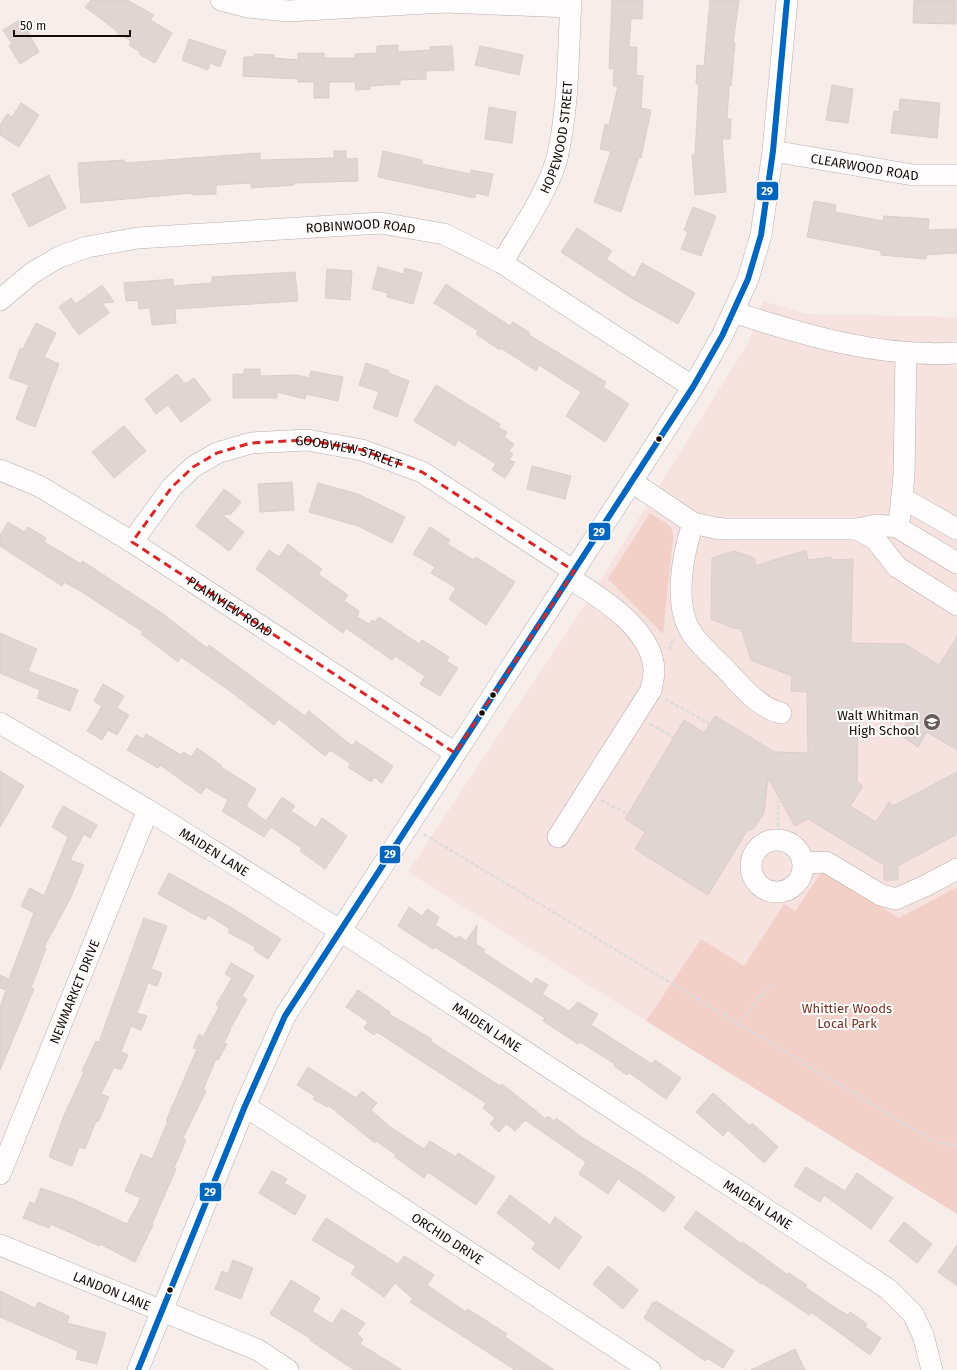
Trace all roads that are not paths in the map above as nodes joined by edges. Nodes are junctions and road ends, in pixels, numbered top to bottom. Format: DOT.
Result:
graph roads {
  1 [pos="221,0"];
  2 [pos="786,0"];
  3 [pos="571,3"];
  4 [pos="773,151"];
  5 [pos="957,175"];
  6 [pos="502,263"];
  7 [pos="0,300"];
  8 [pos="733,312"];
  9 [pos="906,353"];
  10 [pos="957,353"];
  11 [pos="693,388"];
  12 [pos="0,470"];
  13 [pos="632,482"];
  14 [pos="902,498"];
  15 [pos="693,523"];
  16 [pos="896,527"];
  17 [pos="857,529"];
  18 [pos="957,529"];
  19 [pos="132,542"];
  20 [pos="957,563"];
  21 [pos="572,574"];
  22 [pos="957,605"];
  23 [pos="781,713"];
  24 [pos="0,723"];
  25 [pos="455,753"];
  26 [pos="148,810"];
  27 [pos="558,837"];
  28 [pos="803,863"];
  29 [pos="957,869"];
  30 [pos="339,930"];
  31 [pos="245,1106"];
  32 [pos="0,1174"];
  33 [pos="0,1245"];
  34 [pos="162,1311"];
  35 [pos="138,1370"];
  36 [pos="288,1370"];
  37 [pos="650,1370"];
  38 [pos="932,1370"];
  1 -- 3 [label="street"];
  2 -- 4 [label="street"];
  3 -- 6 [label="street, HOPEWOOD STREET"];
  4 -- 5 [label="street, CLEARWOOD ROAD"];
  4 -- 8 [label="street"];
  6 -- 7 [label="street, ROBINWOOD ROAD"];
  6 -- 11 [label="street, ROBINWOOD ROAD"];
  8 -- 9 [label="street"];
  8 -- 11 [label="street"];
  9 -- 10 [label="street"];
  9 -- 14 [label="street"];
  11 -- 13 [label="street"];
  12 -- 19 [label="street, PLAINVIEW ROAD"];
  13 -- 15 [label="street"];
  13 -- 21 [label="street"];
  14 -- 16 [label="street"];
  14 -- 18 [label="street"];
  15 -- 17 [label="street"];
  15 -- 23 [label="street"];
  16 -- 17 [label="street"];
  16 -- 20 [label="street"];
  17 -- 22 [label="street"];
  19 -- 21 [label="street, GOODVIEW STREET"];
  19 -- 25 [label="street, PLAINVIEW ROAD"];
  21 -- 25 [label="street"];
  21 -- 27 [label="street, GOODVIEW STREET"];
  24 -- 26 [label="street, MAIDEN LANE"];
  25 -- 30 [label="street"];
  26 -- 30 [label="street, MAIDEN LANE"];
  26 -- 32 [label="street, NEWMARKET DRIVE"];
  28 -- 29 [label="street"];
  30 -- 31 [label="street"];
  30 -- 38 [label="street, MAIDEN LANE"];
  31 -- 34 [label="street"];
  31 -- 37 [label="street, ORCHID DRIVE"];
  33 -- 34 [label="street, LANDON LANE"];
  34 -- 35 [label="street"];
  34 -- 36 [label="street, LANDON LANE"];
}
